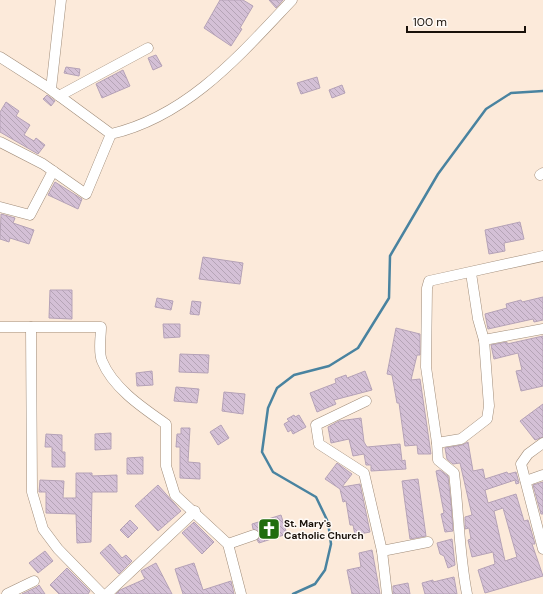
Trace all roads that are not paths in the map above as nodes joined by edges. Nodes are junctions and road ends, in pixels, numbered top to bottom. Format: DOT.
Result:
graph roads {
  1 [pos="61,0"];
  2 [pos="292,0"];
  3 [pos="148,48"];
  4 [pos="0,57"];
  5 [pos="55,92"];
  6 [pos="111,134"];
  7 [pos="0,142"];
  8 [pos="53,171"];
  9 [pos="0,207"];
  10 [pos="543,256"];
  11 [pos="471,273"];
  12 [pos="0,327"];
  13 [pos="31,327"];
  14 [pos="543,329"];
  15 [pos="484,340"];
  16 [pos="366,401"];
  17 [pos="437,442"];
  18 [pos="543,443"];
  19 [pos="543,475"];
  20 [pos="526,481"];
  21 [pos="195,511"];
  22 [pos="254,535"];
  23 [pos="428,542"];
  24 [pos="228,544"];
  25 [pos="543,549"];
  26 [pos="382,551"];
  27 [pos="34,581"];
  28 [pos="7,594"];
  29 [pos="102,594"];
  30 [pos="107,594"];
  31 [pos="242,594"];
  32 [pos="387,594"];
  33 [pos="467,594"];
  1 -- 5 [label="street"];
  2 -- 6 [label="street"];
  3 -- 5 [label="street"];
  4 -- 5 [label="street"];
  5 -- 6 [label="street"];
  6 -- 8 [label="street"];
  7 -- 8 [label="street"];
  8 -- 9 [label="street"];
  10 -- 11 [label="street"];
  11 -- 15 [label="street"];
  11 -- 17 [label="street"];
  12 -- 13 [label="street"];
  13 -- 21 [label="street"];
  13 -- 29 [label="street"];
  14 -- 15 [label="street"];
  15 -- 17 [label="street"];
  16 -- 26 [label="street"];
  17 -- 33 [label="street"];
  18 -- 20 [label="street"];
  19 -- 20 [label="street"];
  20 -- 25 [label="street"];
  21 -- 24 [label="street"];
  21 -- 30 [label="street"];
  22 -- 24 [label="street"];
  23 -- 26 [label="street"];
  24 -- 31 [label="street"];
  26 -- 32 [label="street"];
  27 -- 28 [label="street"];
}
